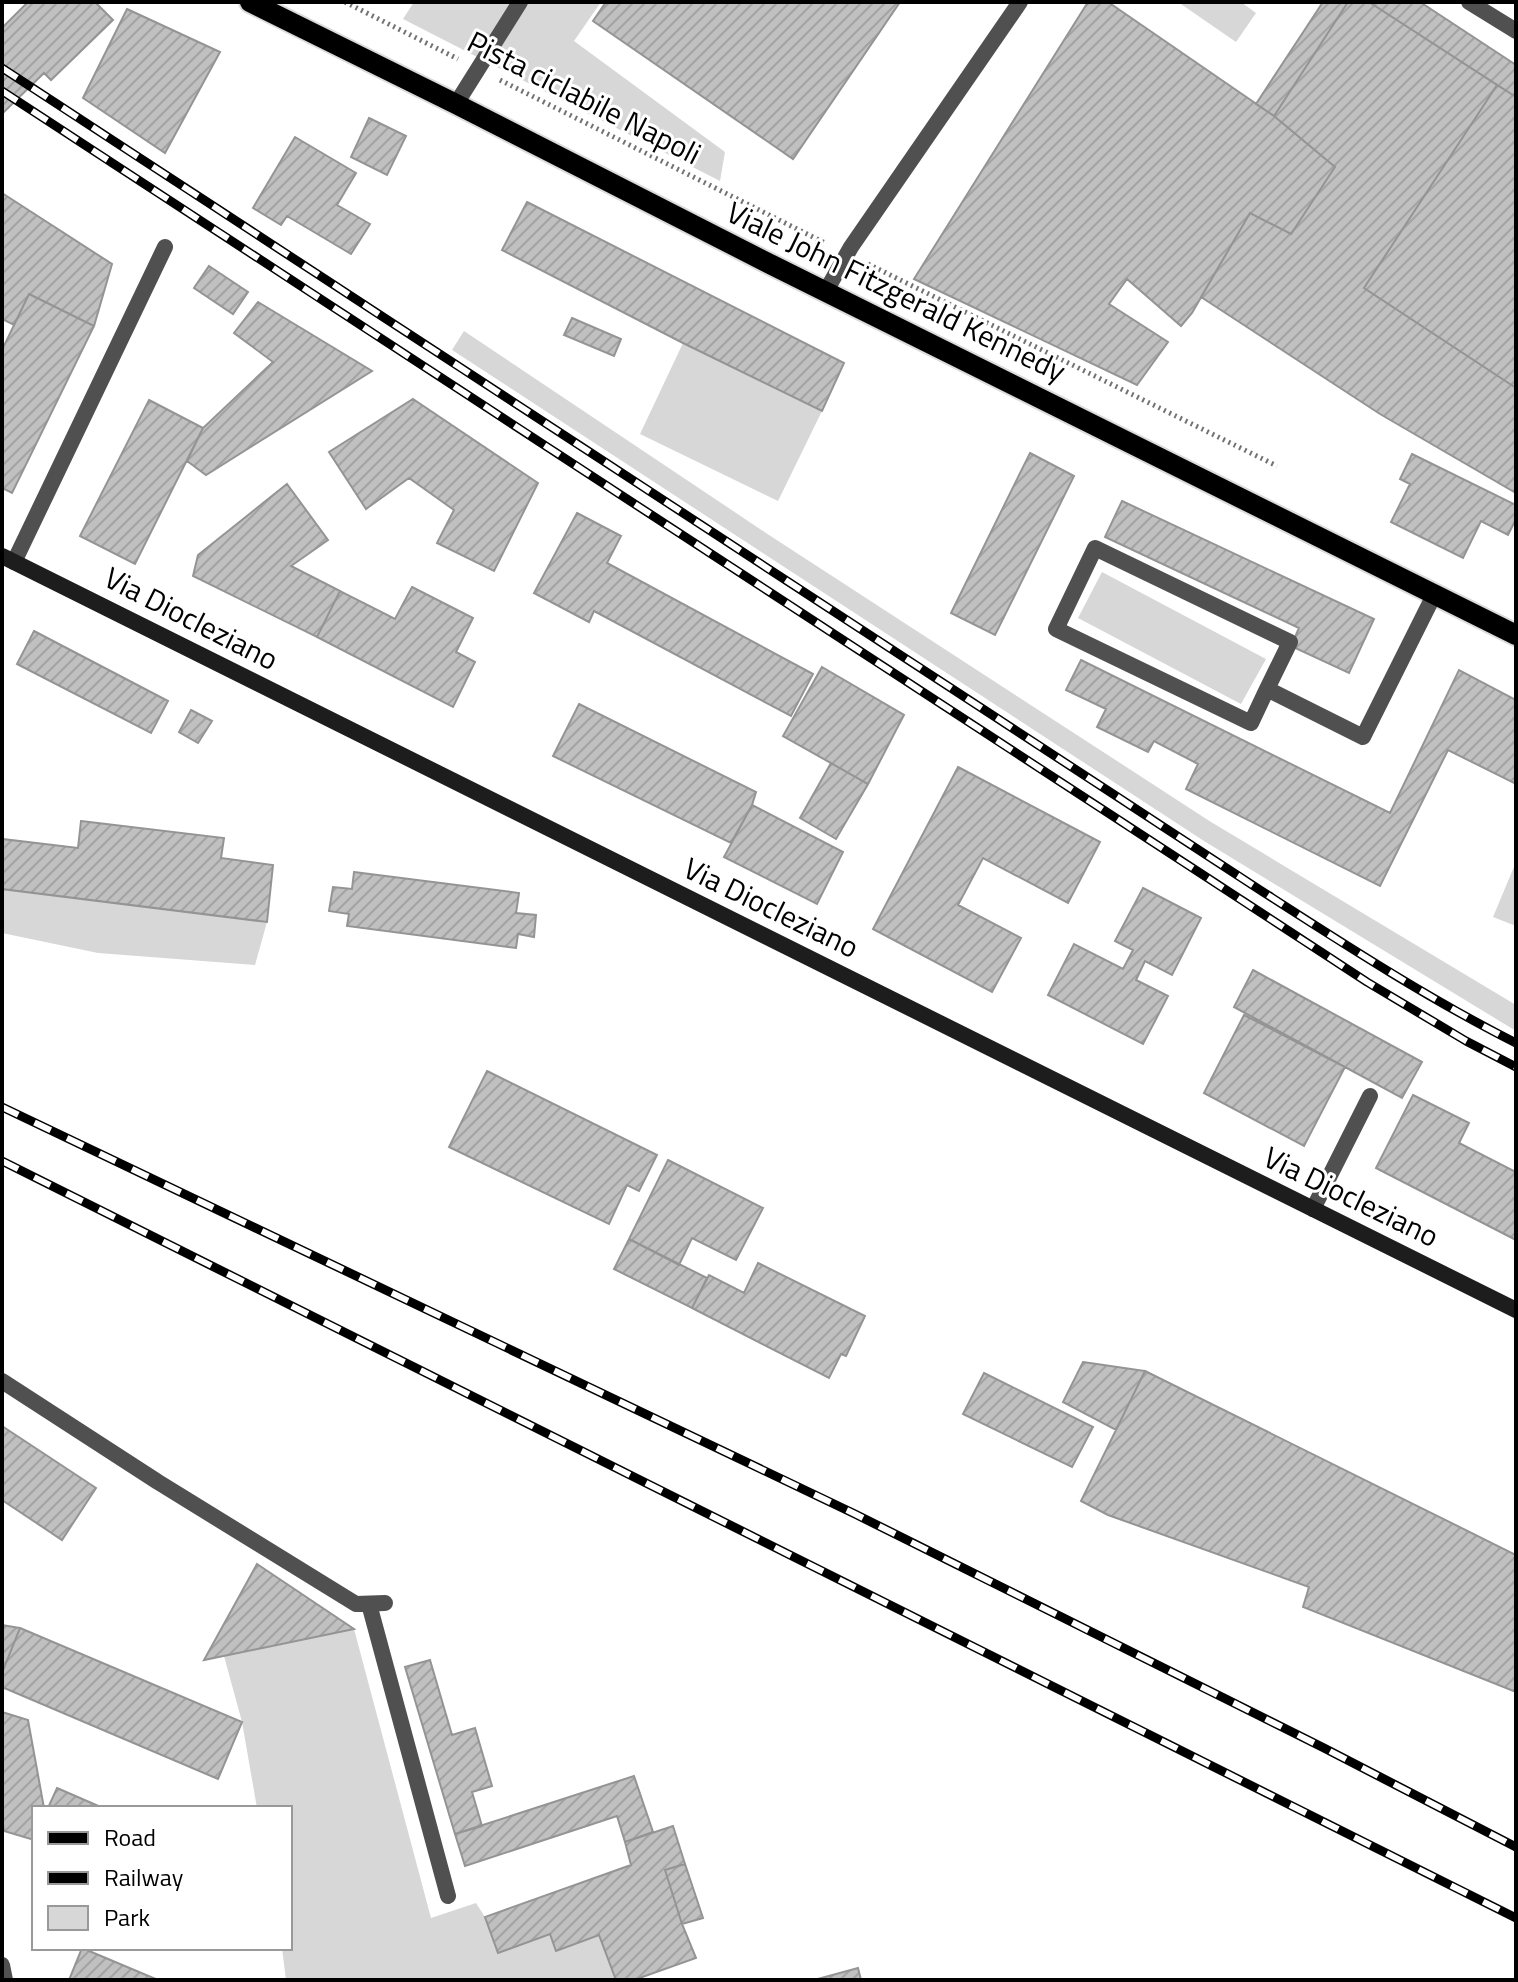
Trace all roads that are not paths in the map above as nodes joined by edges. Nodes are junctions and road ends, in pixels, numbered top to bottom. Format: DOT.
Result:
graph roads {
  1 [pos="250,2"];
  2 [pos="520,2"];
  3 [pos="1020,2"];
  4 [pos="1469,2"];
  5 [pos="1516,31"];
  6 [pos="456,104"];
  7 [pos="165,247"];
  8 [pos="826,291"];
  9 [pos="8,559"];
  10 [pos="1435,593"];
  11 [pos="1516,635"];
  12 [pos="1267,689"];
  13 [pos="1370,1096"];
  14 [pos="1313,1209"];
  15 [pos="1516,1310"];
  16 [pos="2,1381"];
  17 [pos="448,1896"];
  18 [pos="2,1965"];
  19 [pos="5,1980"];
  1 -- 6 [label="main road, Viale John Fitzgerald Kennedy"];
  2 -- 6 [label="street"];
  3 -- 8 [label="street"];
  4 -- 5 [label="street"];
  6 -- 8 [label="main road, Viale John Fitzgerald Kennedy"];
  7 -- 9 [label="street"];
  8 -- 10 [label="main road, Viale John Fitzgerald Kennedy"];
  9 -- 14 [label="street, Via Diocleziano"];
  10 -- 11 [label="main road, Viale John Fitzgerald Kennedy"];
  10 -- 12 [label="street"];
  12 -- 12 [label="street"];
  13 -- 14 [label="street"];
  14 -- 15 [label="street, Via Diocleziano"];
  16 -- 17 [label="street"];
  18 -- 19 [label="street"];
}
